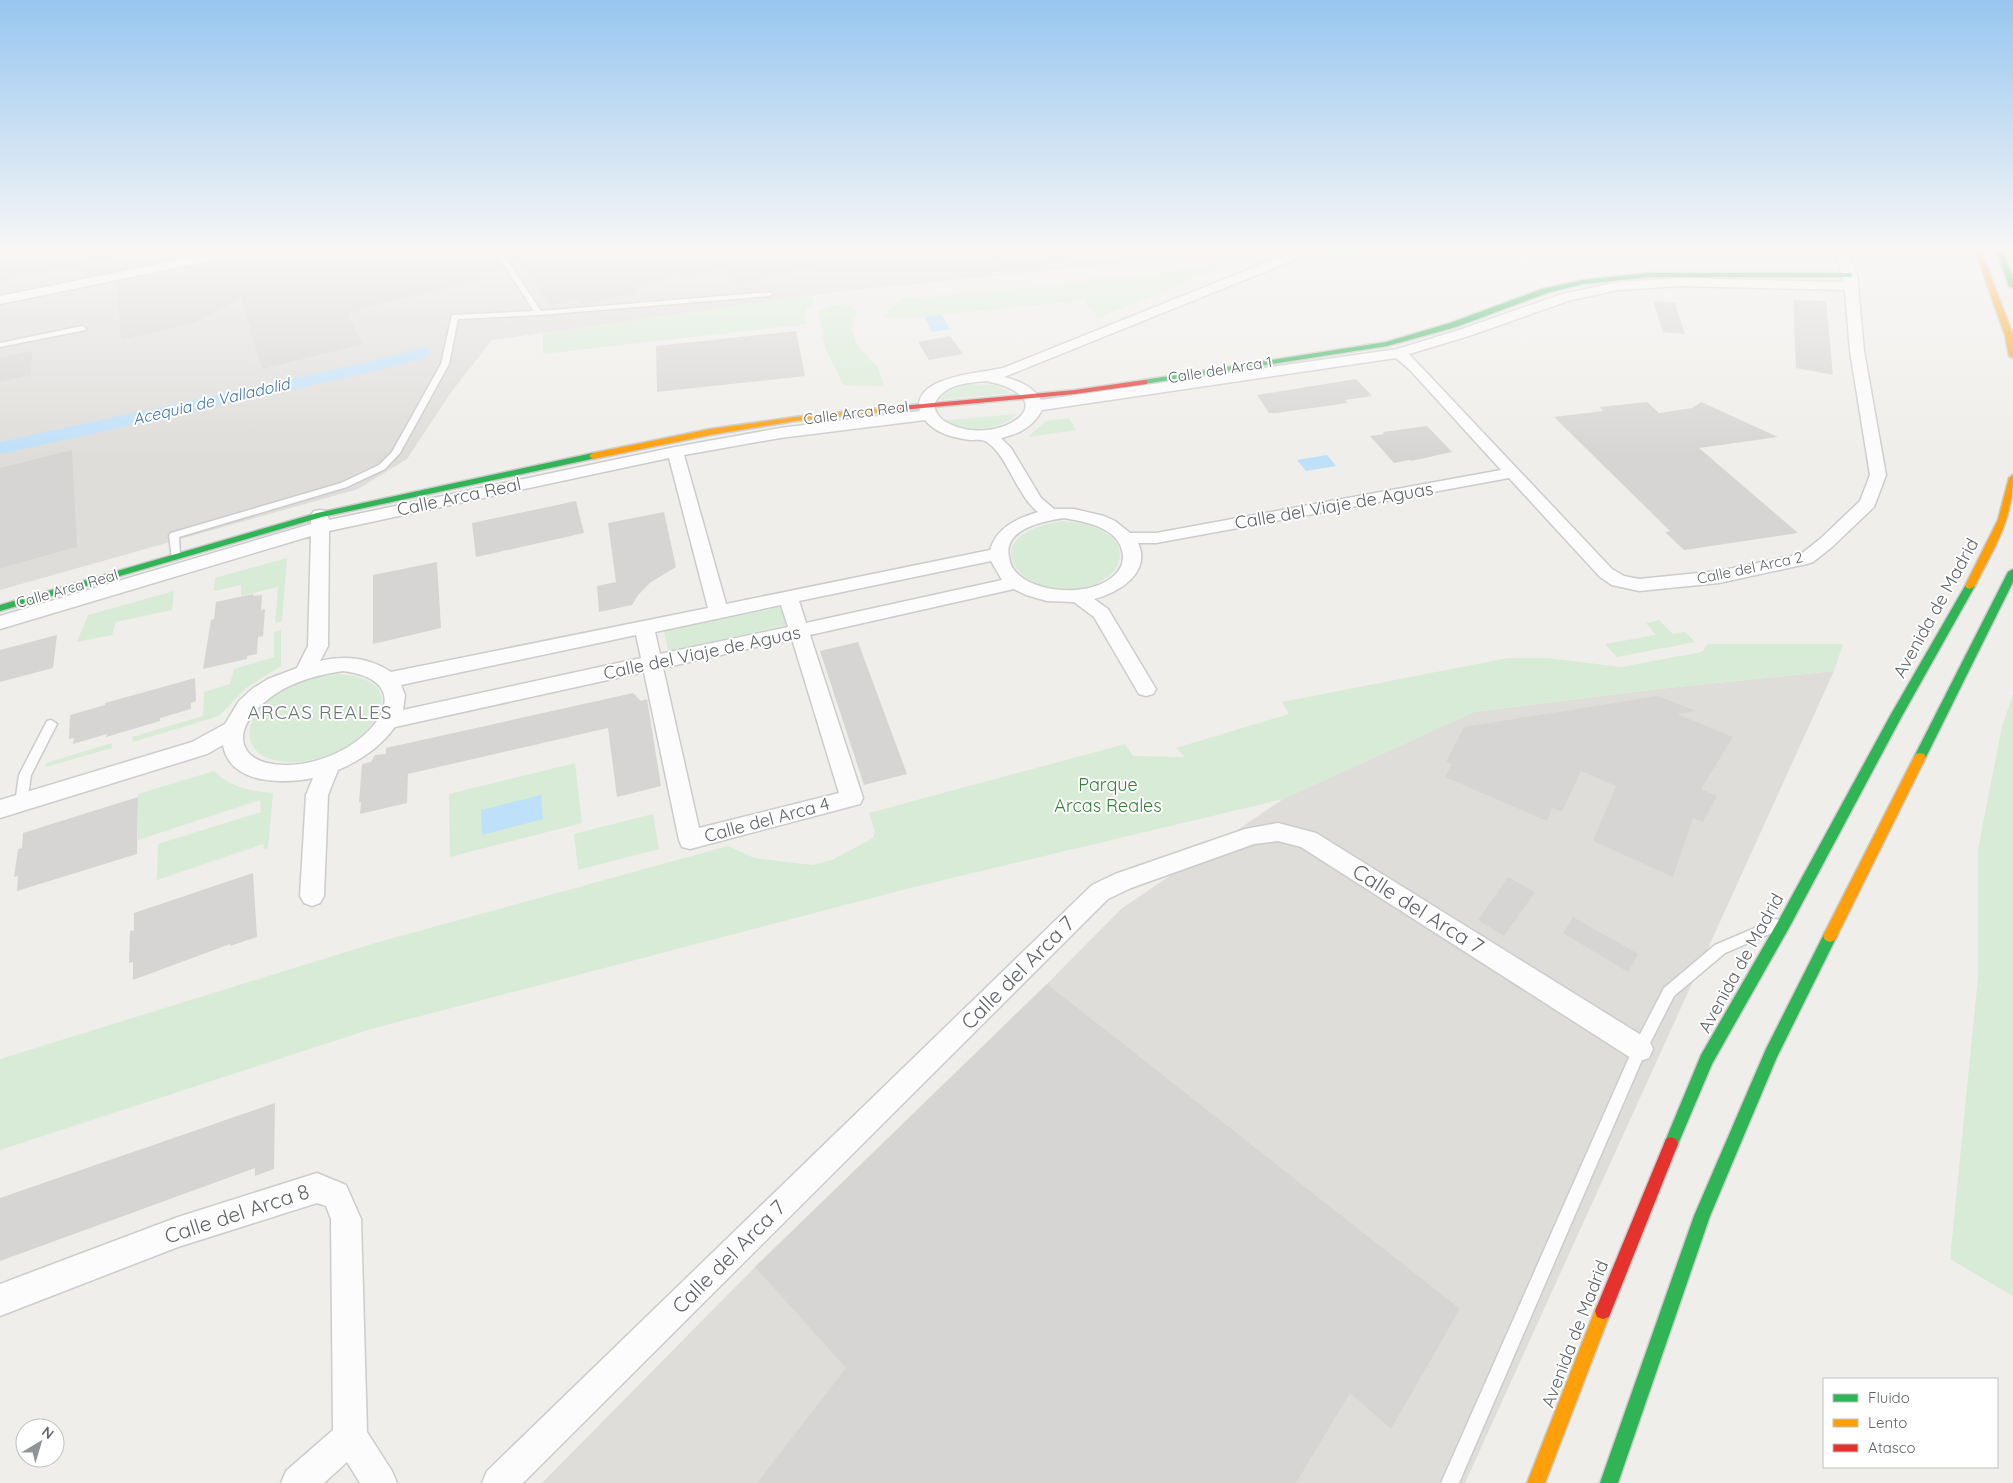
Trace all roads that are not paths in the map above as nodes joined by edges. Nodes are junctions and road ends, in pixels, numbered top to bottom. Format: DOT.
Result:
graph roads {
  1 [pos="455,317"];
  2 [pos="1135,317"];
  3 [pos="1474,317"];
  4 [pos="1509,317"];
  5 [pos="1854,317"];
  6 [pos="2003,317"];
  7 [pos="82,328"];
  8 [pos="0,345"];
  9 [pos="1399,353"];
  10 [pos="2013,356"];
  11 [pos="1005,375"];
  12 [pos="1032,401"];
  13 [pos="927,410"];
  14 [pos="1003,440"];
  15 [pos="675,452"];
  16 [pos="1512,474"];
  17 [pos="2013,478"];
  18 [pos="1039,511"];
  19 [pos="321,521"];
  20 [pos="1128,544"];
  21 [pos="999,554"];
  22 [pos="175,557"];
  23 [pos="2013,572"];
  24 [pos="1016,583"];
  25 [pos="1099,592"];
  26 [pos="788,597"];
  27 [pos="1079,597"];
  28 [pos="0,608"];
  29 [pos="719,612"];
  30 [pos="1101,613"];
  31 [pos="0,623"];
  32 [pos="644,627"];
  33 [pos="799,632"];
  34 [pos="318,646"];
  35 [pos="652,664"];
  36 [pos="330,665"];
  37 [pos="306,671"];
  38 [pos="389,680"];
  39 [pos="1146,689"];
  40 [pos="388,722"];
  41 [pos="51,724"];
  42 [pos="233,738"];
  43 [pos="330,764"];
  44 [pos="306,771"];
  45 [pos="317,795"];
  46 [pos="21,803"];
  47 [pos="0,809"];
  48 [pos="312,896"];
  49 [pos="1785,922"];
  50 [pos="1640,1049"];
  51 [pos="82,1268"];
  52 [pos="0,1300"];
  53 [pos="0,1315"];
  54 [pos="350,1436"];
  55 [pos="298,1483"];
  56 [pos="380,1483"];
  57 [pos="499,1483"];
  58 [pos="1450,1483"];
  59 [pos="1536,1483"];
  60 [pos="1609,1483"];
  1 -- 22 [label="lane"];
  2 -- 11 [label="street"];
  3 -- 12 [label="main road, Calle del Arca 1"];
  4 -- 9 [label="street, Calle del Arca 1"];
  5 -- 16 [label="street, Calle del Arca 2"];
  6 -- 10 [label="main road"];
  7 -- 8 [label="lane"];
  9 -- 12 [label="street, Calle del Arca 1"];
  9 -- 16 [label="street, Calle del Arca 2"];
  11 -- 12 [label="street, Calle Arca Real"];
  11 -- 13 [label="street, Calle Arca Real"];
  12 -- 13 [label="main road, Calle Arca Real"];
  12 -- 14 [label="street"];
  13 -- 14 [label="street, Calle Arca Real"];
  13 -- 15 [label="street, Calle Arca Real"];
  13 -- 19 [label="main road, Calle Arca Real"];
  14 -- 18 [label="street"];
  15 -- 19 [label="street, Calle Arca Real"];
  15 -- 29 [label="street"];
  16 -- 20 [label="street, Calle del Viaje de Aguas"];
  17 -- 49 [label="main road, Avenida de Madrid"];
  18 -- 20 [label="street"];
  18 -- 21 [label="street"];
  19 -- 22 [label="main road, Calle Arca Real"];
  19 -- 31 [label="street, Calle Arca Real"];
  19 -- 34 [label="street"];
  20 -- 25 [label="street"];
  21 -- 24 [label="street"];
  21 -- 26 [label="street, Calle del Viaje de Aguas"];
  22 -- 28 [label="main road, Calle Arca Real"];
  23 -- 60 [label="main road"];
  24 -- 27 [label="street"];
  24 -- 33 [label="street, Calle del Viaje de Aguas"];
  25 -- 27 [label="street"];
  25 -- 30 [label="street"];
  26 -- 29 [label="street, Calle del Viaje de Aguas"];
  26 -- 33 [label="street, Calle del Arca 4"];
  27 -- 30 [label="street"];
  29 -- 32 [label="street, Calle del Viaje de Aguas"];
  30 -- 39 [label="street"];
  32 -- 35 [label="street, Calle del Arca 4"];
  32 -- 38 [label="street, Calle del Viaje de Aguas"];
  33 -- 35 [label="street, Calle del Viaje de Aguas"];
  33 -- 35 [label="street, Calle del Arca 4"];
  34 -- 36 [label="street"];
  34 -- 37 [label="street"];
  35 -- 40 [label="street, Calle del Viaje de Aguas"];
  36 -- 37 [label="street"];
  36 -- 38 [label="street"];
  37 -- 42 [label="street"];
  38 -- 40 [label="street"];
  40 -- 43 [label="street"];
  41 -- 46 [label="lane"];
  42 -- 44 [label="street"];
  42 -- 46 [label="street"];
  43 -- 44 [label="street"];
  43 -- 45 [label="street"];
  44 -- 45 [label="street"];
  45 -- 48 [label="street"];
  46 -- 47 [label="street"];
  49 -- 50 [label="lane"];
  49 -- 59 [label="main road, Avenida de Madrid"];
  50 -- 57 [label="street, Calle del Arca 7"];
  50 -- 58 [label="lane"];
  51 -- 52 [label="street, Calle del Arca 8"];
  51 -- 53 [label="street"];
  51 -- 54 [label="street, Calle del Arca 8"];
  54 -- 55 [label="street"];
  54 -- 56 [label="street"];
}
